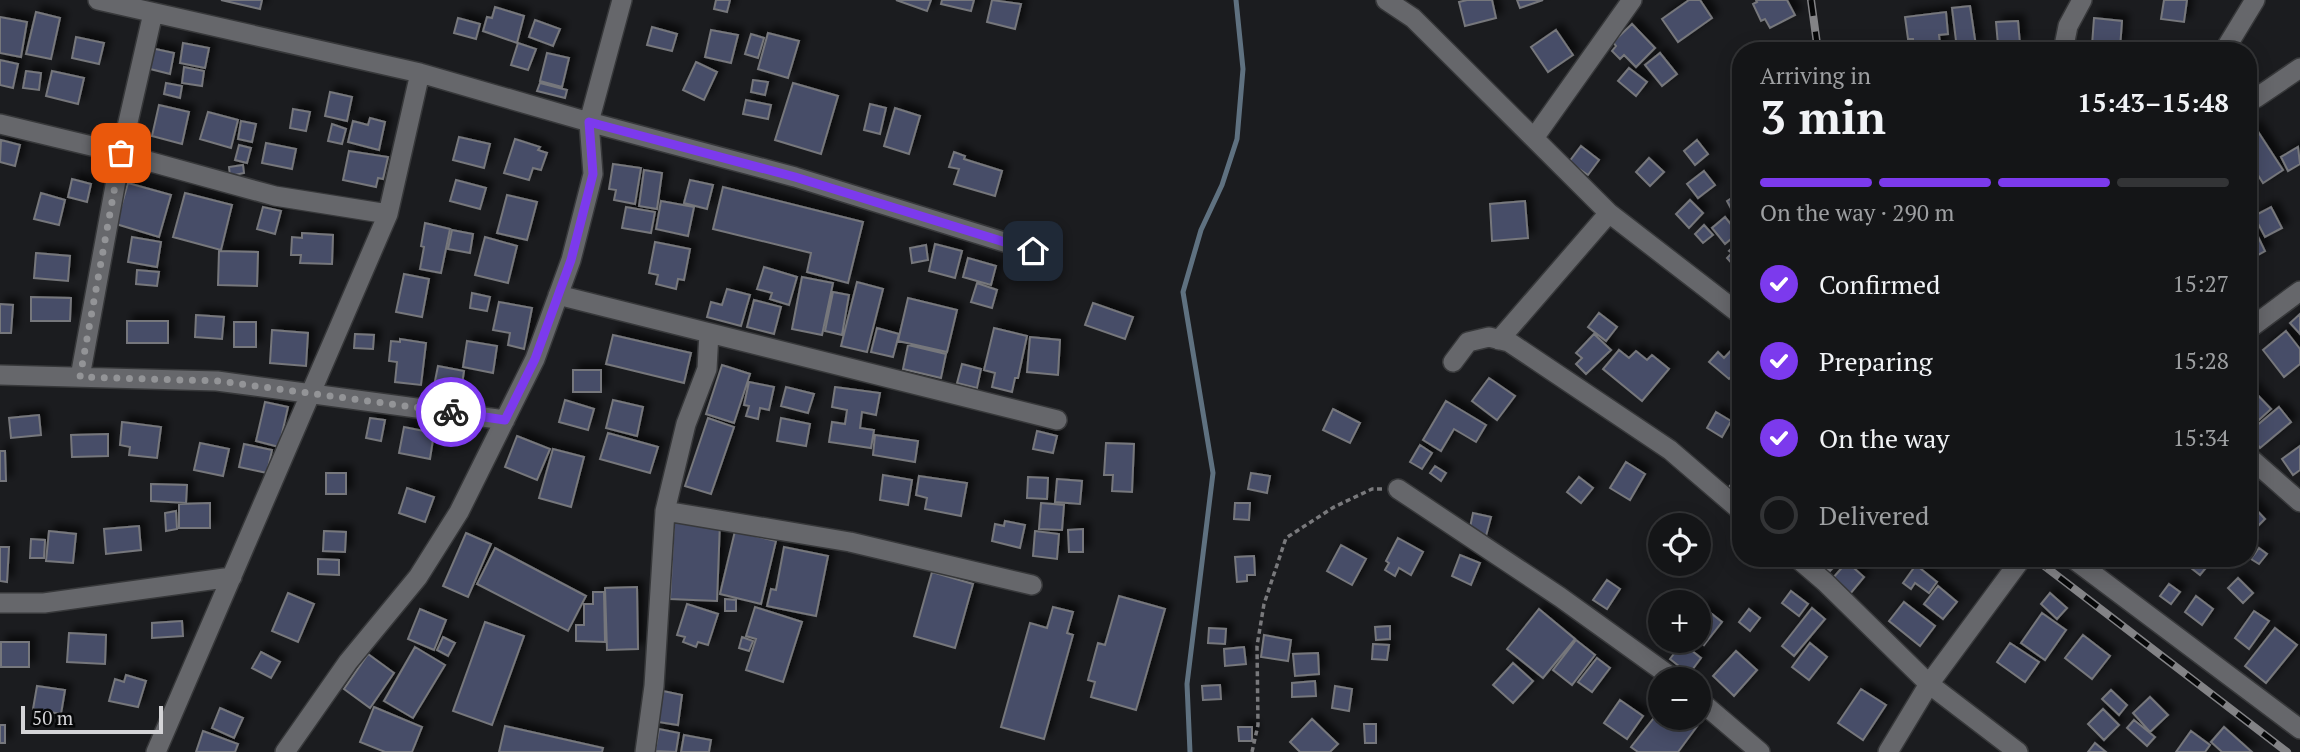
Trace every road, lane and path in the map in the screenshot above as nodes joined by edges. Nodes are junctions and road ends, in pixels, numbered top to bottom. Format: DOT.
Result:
graph roads {
  1 [pos="97,0"];
  2 [pos="622,0"];
  3 [pos="1386,0"];
  4 [pos="1632,0"];
  5 [pos="2082,0"];
  6 [pos="2255,0"];
  7 [pos="153,13"];
  8 [pos="2065,42"];
  9 [pos="2229,42"];
  10 [pos="2300,68"];
  11 [pos="420,73"];
  12 [pos="2257,97"];
  13 [pos="589,122"];
  14 [pos="0,124"];
  15 [pos="1534,138"];
  16 [pos="121,153"];
  17 [pos="1609,212"];
  18 [pos="388,215"];
  19 [pos="1033,251"];
  20 [pos="2300,291"];
  21 [pos="558,295"];
  22 [pos="1732,308"];
  23 [pos="2257,323"];
  24 [pos="709,333"];
  25 [pos="1499,340"];
  26 [pos="1453,362"];
  27 [pos="0,374"];
  28 [pos="80,377"];
  29 [pos="311,393"];
  30 [pos="505,420"];
  31 [pos="1057,420"];
  32 [pos="2257,464"];
  33 [pos="1398,489"];
  34 [pos="2300,502"];
  35 [pos="1732,503"];
  36 [pos="665,512"];
  37 [pos="1808,567"];
  38 [pos="2015,567"];
  39 [pos="2084,567"];
  40 [pos="232,577"];
  41 [pos="1032,585"];
  42 [pos="0,603"];
  43 [pos="1657,667"];
  44 [pos="1929,684"];
  45 [pos="1711,710"];
  46 [pos="2300,729"];
  47 [pos="156,752"];
  48 [pos="285,752"];
  49 [pos="645,752"];
  50 [pos="1252,752"];
  51 [pos="1760,752"];
  52 [pos="1888,752"];
  53 [pos="2018,752"];
  1 -- 7 [label="street"];
  2 -- 13 [label="street"];
  3 -- 15 [label="street"];
  4 -- 15 [label="street"];
  5 -- 8 [label="street"];
  6 -- 9 [label="street"];
  7 -- 11 [label="street"];
  7 -- 16 [label="street"];
  10 -- 12 [label="street"];
  11 -- 13 [label="street"];
  11 -- 18 [label="street"];
  13 -- 19 [label="street"];
  13 -- 21 [label="street"];
  14 -- 16 [label="street"];
  15 -- 17 [label="street"];
  16 -- 18 [label="street"];
  16 -- 28 [label="street"];
  17 -- 22 [label="street"];
  17 -- 25 [label="street"];
  18 -- 29 [label="street"];
  20 -- 23 [label="street"];
  21 -- 24 [label="street"];
  21 -- 30 [label="street"];
  24 -- 31 [label="street"];
  24 -- 36 [label="street"];
  25 -- 26 [label="street"];
  25 -- 35 [label="street"];
  27 -- 28 [label="street"];
  28 -- 29 [label="street"];
  29 -- 30 [label="street"];
  29 -- 40 [label="street"];
  30 -- 48 [label="street"];
  32 -- 34 [label="street"];
  33 -- 43 [label="street"];
  33 -- 50 [label="path"];
  36 -- 41 [label="street"];
  36 -- 49 [label="street"];
  37 -- 44 [label="street"];
  38 -- 44 [label="street"];
  39 -- 46 [label="street"];
  40 -- 42 [label="street"];
  40 -- 47 [label="street"];
  44 -- 52 [label="street"];
  44 -- 53 [label="street"];
  45 -- 51 [label="street"];
}
